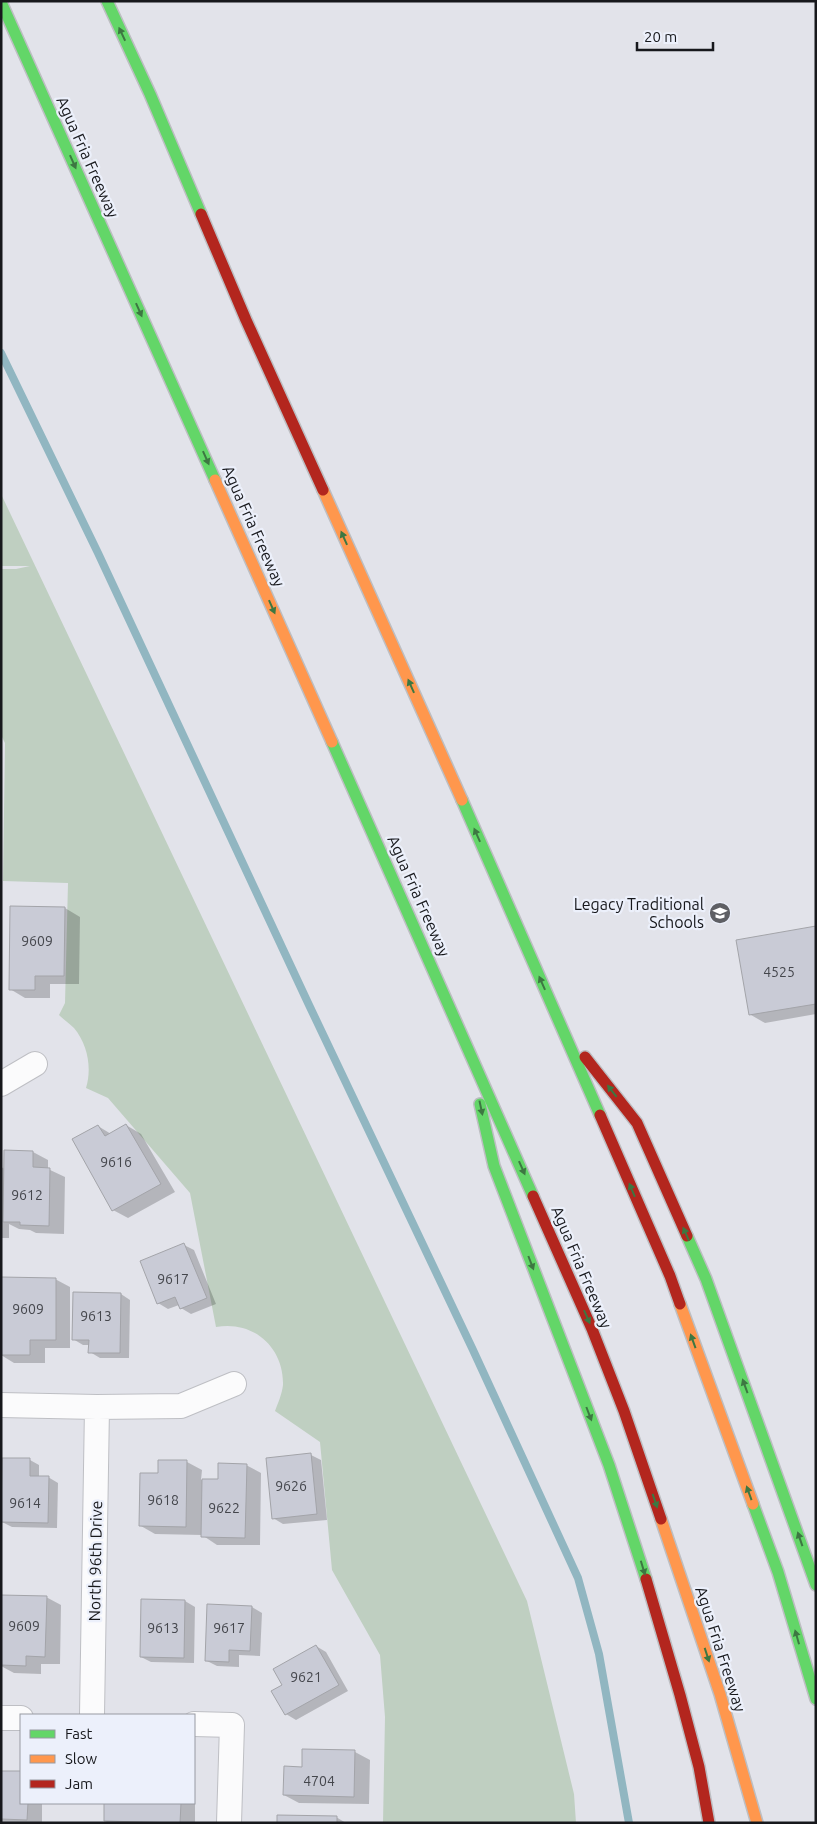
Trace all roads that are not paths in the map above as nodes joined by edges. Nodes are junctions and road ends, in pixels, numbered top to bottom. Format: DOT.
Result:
graph roads {
  1 [pos="106,1"];
  2 [pos="1,2"];
  3 [pos="132,29"];
  4 [pos="6,42"];
  5 [pos="150,94"];
  6 [pos="53,117"];
  7 [pos="562,1028"];
  8 [pos="467,1044"];
  9 [pos="35,1064"];
  10 [pos="1,1084"];
  11 [pos="234,1384"];
  12 [pos="1,1405"];
  13 [pos="97,1407"];
  14 [pos="816,1585"];
  15 [pos="816,1699"];
  16 [pos="92,1714"];
  17 [pos="1,1718"];
  18 [pos="20,1718"];
  19 [pos="195,1724"];
  20 [pos="229,1823"];
  21 [pos="709,1823"];
  22 [pos="757,1823"];
  5 -- 1 [label="highway, one-way"];
  2 -- 6 [label="highway, Agua Fria Freeway"];
  3 -- 5 [label="highway"];
  4 -- 6 [label="highway"];
  7 -- 5 [label="highway, one-way"];
  6 -- 8 [label="highway, Agua Fria Freeway, one-way"];
  14 -- 7 [label="highway, one-way"];
  15 -- 7 [label="highway, one-way"];
  8 -- 21 [label="highway, one-way"];
  8 -- 22 [label="highway, Agua Fria Freeway, one-way"];
  9 -- 10 [label="street"];
  11 -- 13 [label="street"];
  12 -- 13 [label="street"];
  13 -- 16 [label="street, North 96th Drive"];
  17 -- 18 [label="street"];
  19 -- 20 [label="street"];
}
